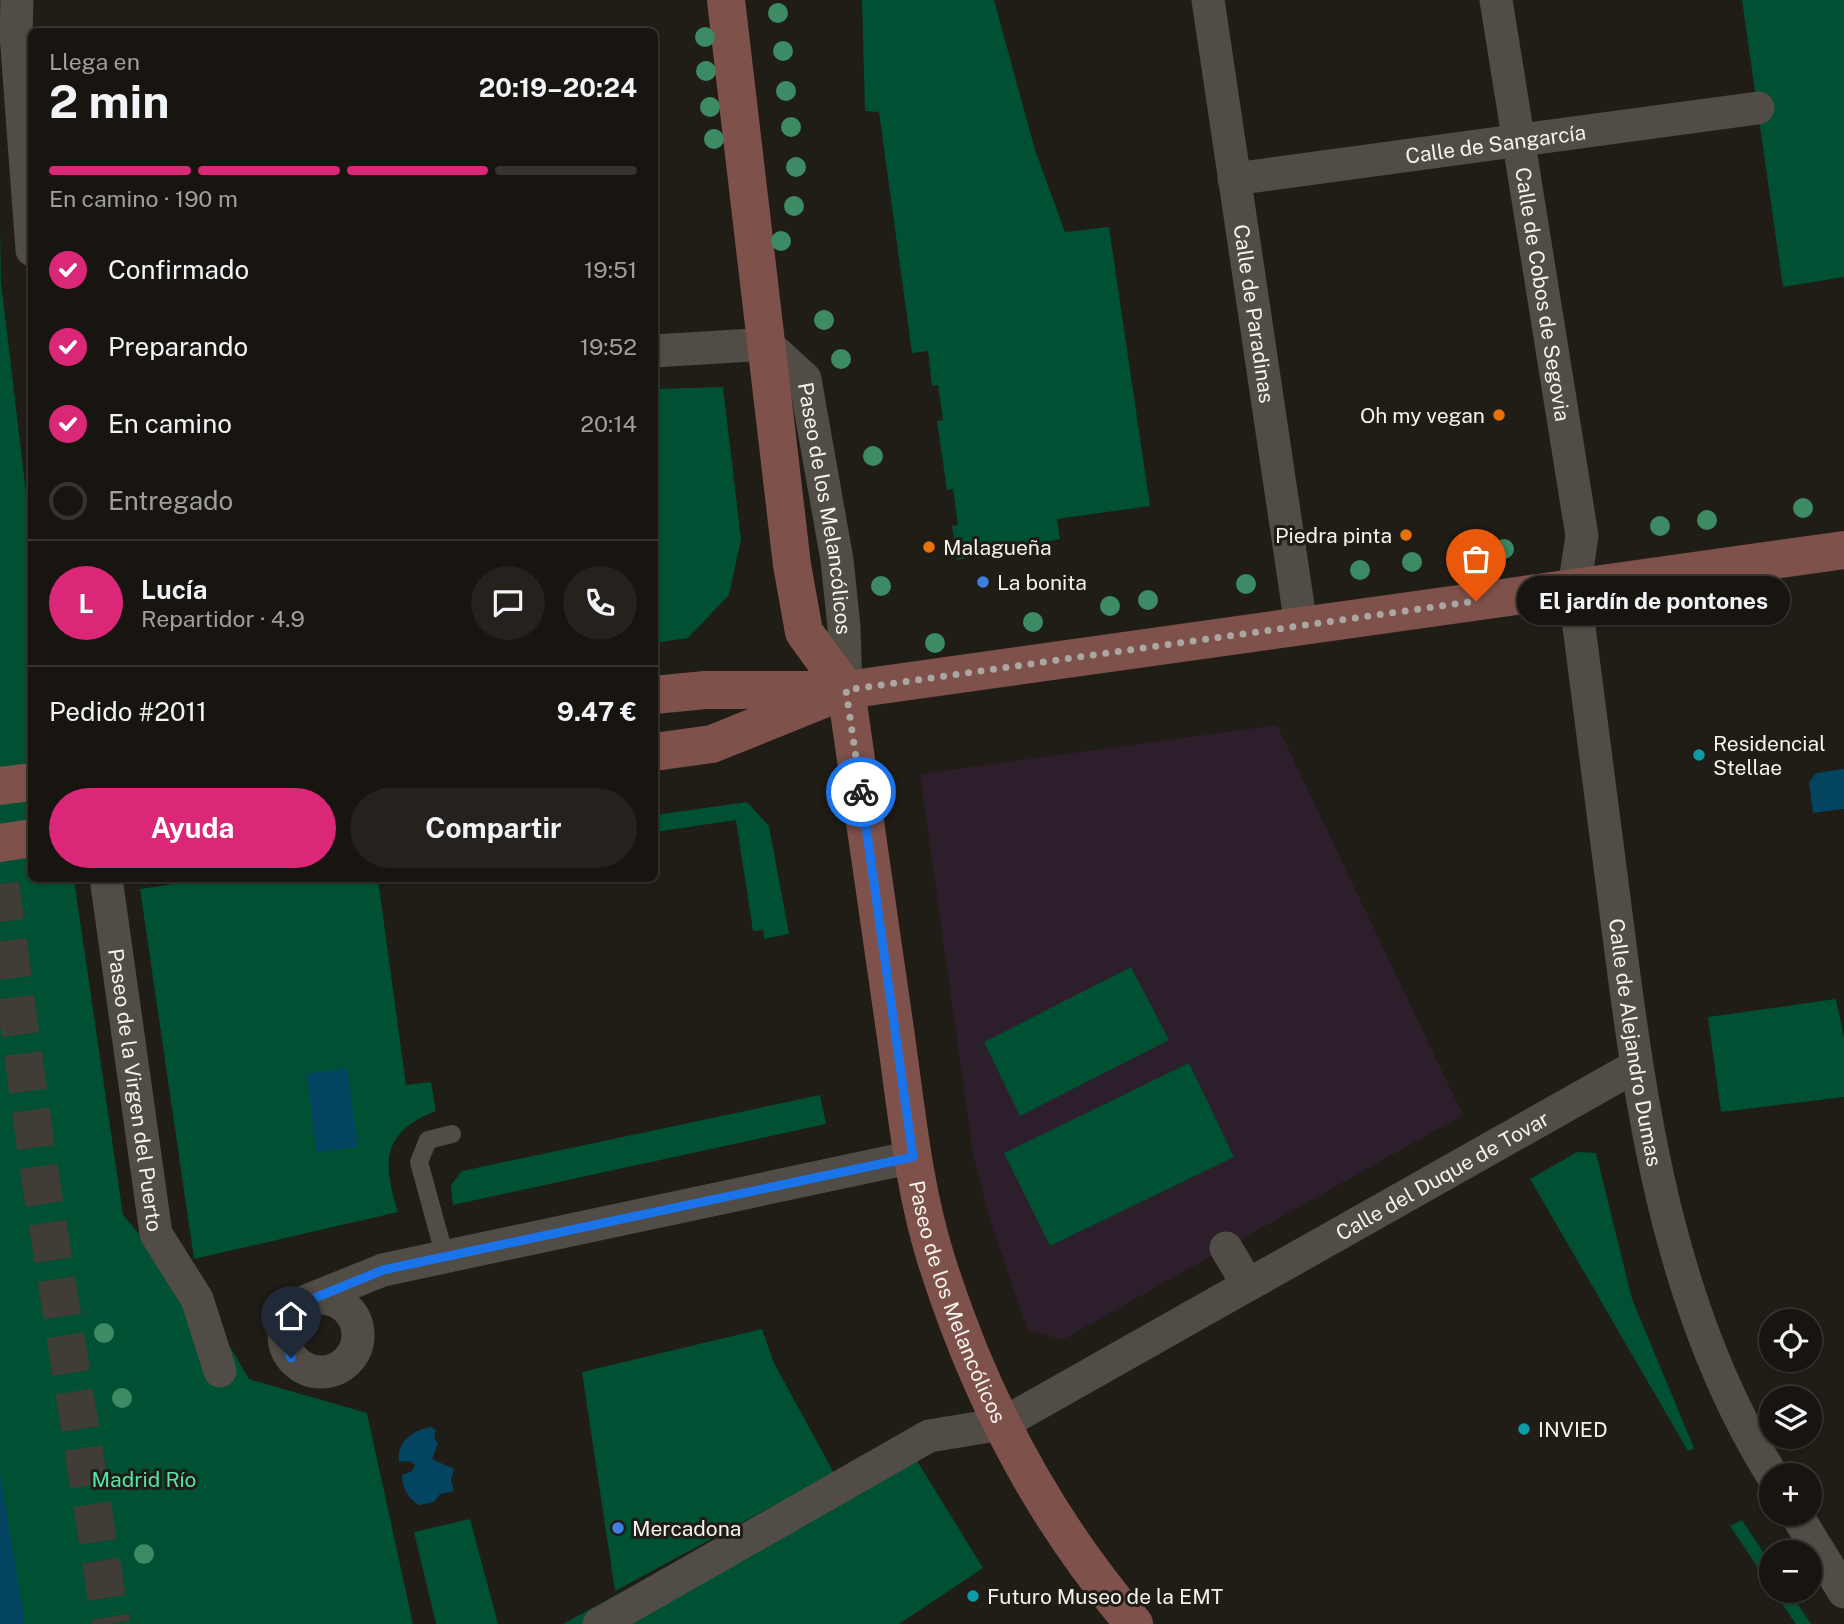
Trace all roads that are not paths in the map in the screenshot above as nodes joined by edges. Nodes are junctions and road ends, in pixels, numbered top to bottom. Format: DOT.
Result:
graph roads {
  1 [pos="17,0"];
  2 [pos="726,0"];
  3 [pos="1208,0"];
  4 [pos="1496,0"];
  5 [pos="1758,108"];
  6 [pos="1517,141"];
  7 [pos="1234,179"];
  8 [pos="28,196"];
  9 [pos="767,344"];
  10 [pos="658,351"];
  11 [pos="1844,550"];
  12 [pos="1574,588"];
  13 [pos="1301,626"];
  14 [pos="846,690"];
  15 [pos="658,694"];
  16 [pos="658,751"];
  17 [pos="28,782"];
  18 [pos="0,786"];
  19 [pos="28,839"];
  20 [pos="0,843"];
  21 [pos="107,882"];
  22 [pos="1636,1066"];
  23 [pos="452,1134"];
  24 [pos="913,1157"];
  25 [pos="1226,1248"];
  26 [pos="445,1257"];
  27 [pos="383,1270"];
  28 [pos="1248,1285"];
  29 [pos="311,1299"];
  30 [pos="358,1331"];
  31 [pos="220,1371"];
  32 [pos="1002,1424"];
  33 [pos="1766,1463"];
  34 [pos="1803,1526"];
  35 [pos="1844,1592"];
  36 [pos="599,1624"];
  37 [pos="1134,1624"];
  1 -- 8 [label="street"];
  2 -- 9 [label="street, Paseo de los Melancólicos"];
  3 -- 7 [label="street, Calle de Paradinas"];
  4 -- 6 [label="street, Calle de Cobos de Segovia"];
  5 -- 6 [label="street, Calle de Sangarcía"];
  6 -- 7 [label="street, Calle de Sangarcía"];
  6 -- 12 [label="street, Calle de Cobos de Segovia"];
  7 -- 13 [label="street, Calle de Paradinas"];
  9 -- 10 [label="street"];
  9 -- 14 [label="street, Paseo de los Melancólicos"];
  11 -- 12 [label="street"];
  12 -- 13 [label="street"];
  12 -- 22 [label="street, Calle de Alejandro Dumas"];
  13 -- 14 [label="street"];
  14 -- 15 [label="street"];
  14 -- 16 [label="street"];
  14 -- 24 [label="street, Paseo de los Melancólicos"];
  17 -- 18 [label="street"];
  19 -- 20 [label="street"];
  21 -- 31 [label="street, Paseo de la Virgen del Puerto"];
  22 -- 28 [label="street, Calle del Duque de Tovar"];
  22 -- 33 [label="street, Calle de Alejandro Dumas"];
  23 -- 26 [label="lane"];
  24 -- 26 [label="street"];
  24 -- 32 [label="street, Paseo de los Melancólicos"];
  25 -- 28 [label="street"];
  26 -- 27 [label="street"];
  27 -- 29 [label="street"];
  27 -- 30 [label="street"];
  28 -- 32 [label="street, Calle del Duque de Tovar"];
  29 -- 30 [label="street"];
  29 -- 30 [label="street"];
  32 -- 36 [label="street"];
  32 -- 37 [label="street, Paseo de los Melancólicos"];
  34 -- 35 [label="street"];
}
